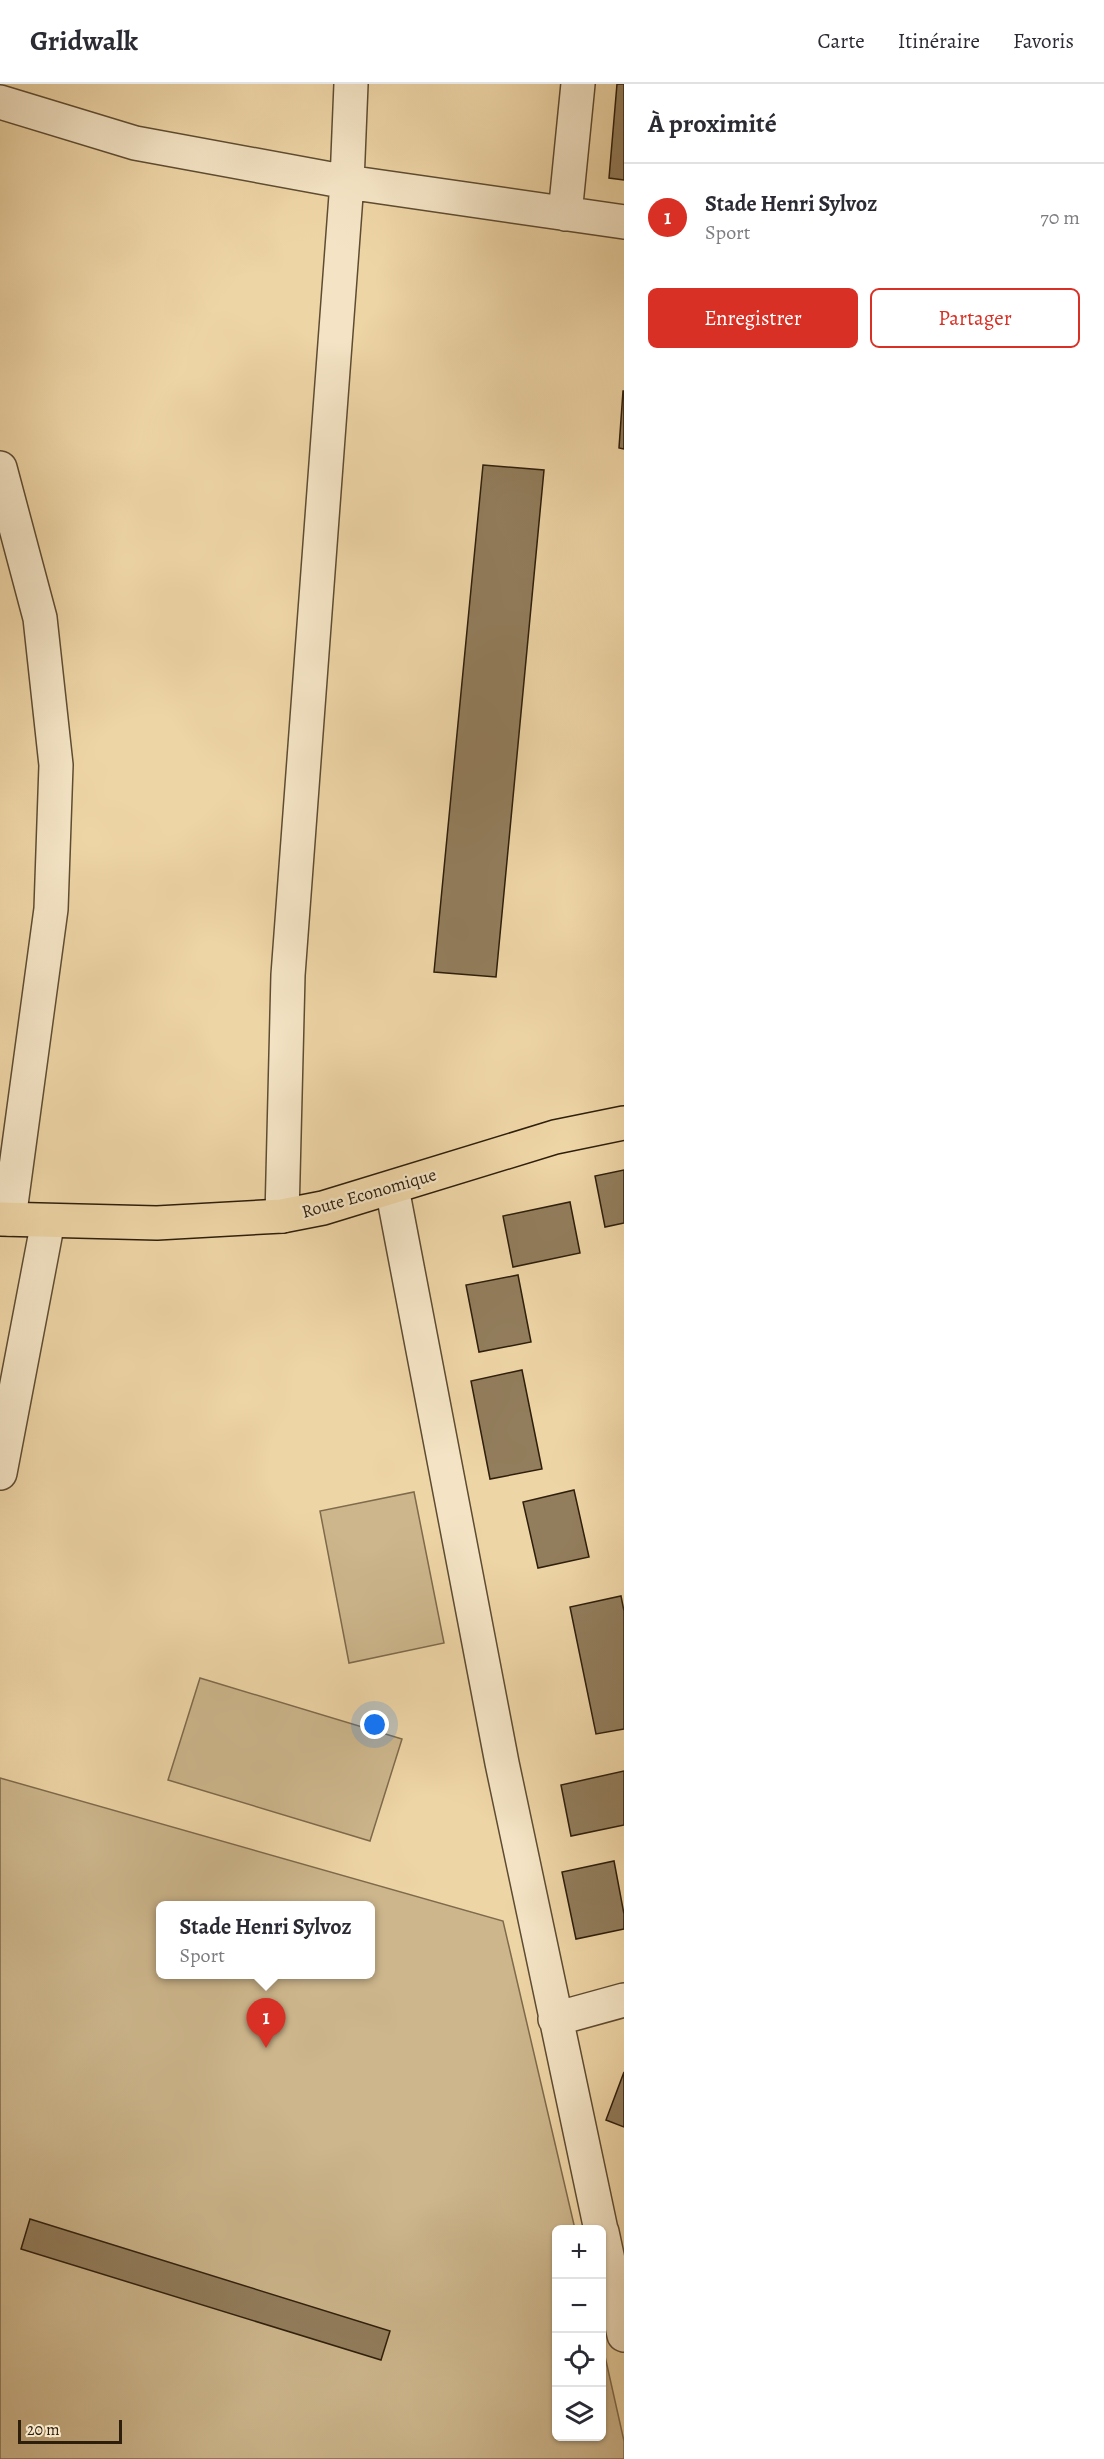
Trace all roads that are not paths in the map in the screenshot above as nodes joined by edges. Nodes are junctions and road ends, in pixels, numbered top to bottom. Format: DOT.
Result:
graph roads {
  1 [pos="351,84"];
  2 [pos="578,84"];
  3 [pos="0,102"];
  4 [pos="347,182"];
  5 [pos="565,214"];
  6 [pos="624,222"];
  7 [pos="0,468"];
  8 [pos="624,1123"];
  9 [pos="392,1188"];
  10 [pos="282,1216"];
  11 [pos="4,1219"];
  12 [pos="48,1221"];
  13 [pos="0,1473"];
  14 [pos="624,2000"];
  15 [pos="555,2019"];
  16 [pos="600,2225"];
  17 [pos="606,2254"];
  18 [pos="624,2335"];
  1 -- 4 [label="street"];
  2 -- 5 [label="street"];
  3 -- 4 [label="street"];
  4 -- 5 [label="street"];
  4 -- 10 [label="street"];
  5 -- 6 [label="street"];
  7 -- 11 [label="street"];
  8 -- 9 [label="highway, Route Economique"];
  9 -- 10 [label="highway, Route Economique"];
  9 -- 15 [label="street"];
  10 -- 12 [label="highway, Route Economique"];
  11 -- 12 [label="highway, Route Economique"];
  12 -- 13 [label="street"];
  14 -- 15 [label="street"];
  15 -- 16 [label="street"];
  17 -- 18 [label="street"];
}
